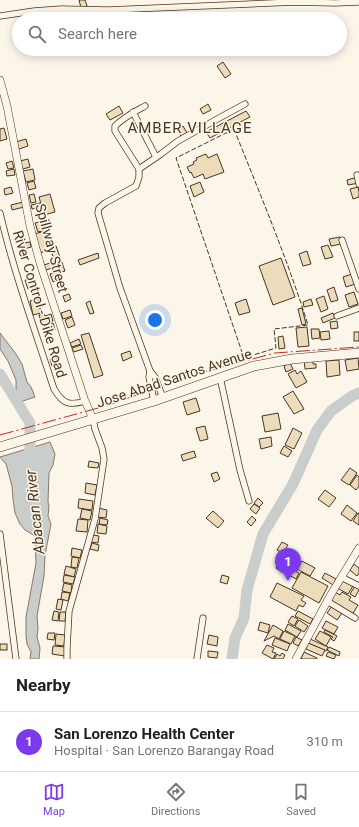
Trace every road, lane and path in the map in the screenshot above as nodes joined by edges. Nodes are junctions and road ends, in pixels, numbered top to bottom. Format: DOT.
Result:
graph roads {
  1 [pos="359,2"];
  2 [pos="27,12"];
  3 [pos="12,14"];
  4 [pos="0,16"];
  5 [pos="0,80"];
  6 [pos="245,104"];
  7 [pos="145,106"];
  8 [pos="133,112"];
  9 [pos="156,157"];
  10 [pos="139,169"];
  11 [pos="357,175"];
  12 [pos="359,184"];
  13 [pos="0,213"];
  14 [pos="342,240"];
  15 [pos="359,290"];
  16 [pos="359,308"];
  17 [pos="337,316"];
  18 [pos="359,353"];
  19 [pos="150,371"];
  20 [pos="220,377"];
  21 [pos="158,400"];
  22 [pos="85,401"];
  23 [pos="90,420"];
  24 [pos="0,447"];
  25 [pos="248,501"];
  26 [pos="0,534"];
  27 [pos="359,548"];
  28 [pos="342,576"];
  29 [pos="359,586"];
  30 [pos="327,601"];
  31 [pos="203,618"];
  32 [pos="355,618"];
  33 [pos="16,659"];
  34 [pos="67,659"];
  35 [pos="197,659"];
  36 [pos="296,659"];
  1 -- 2 [label="street"];
  3 -- 4 [label="street"];
  5 -- 22 [label="street, Spillway Street"];
  6 -- 9 [label="street"];
  7 -- 8 [label="street"];
  8 -- 9 [label="street"];
  8 -- 10 [label="street"];
  9 -- 10 [label="street"];
  10 -- 19 [label="street"];
  11 -- 12 [label="street"];
  13 -- 22 [label="street, River Control - Dike Road"];
  14 -- 15 [label="street"];
  16 -- 17 [label="street"];
  18 -- 20 [label="highway, Jose Abad Santos Avenue"];
  19 -- 21 [label="street"];
  19 -- 21 [label="street"];
  20 -- 21 [label="highway, Jose Abad Santos Avenue"];
  20 -- 25 [label="street"];
  21 -- 23 [label="highway, Jose Abad Santos Avenue"];
  22 -- 23 [label="street, Spillway Street"];
  23 -- 24 [label="highway, Jose Abad Santos Avenue"];
  23 -- 34 [label="street"];
  26 -- 33 [label="street"];
  27 -- 28 [label="street"];
  28 -- 29 [label="street"];
  28 -- 30 [label="street"];
  30 -- 32 [label="street"];
  30 -- 36 [label="street"];
  31 -- 35 [label="street"];
}
